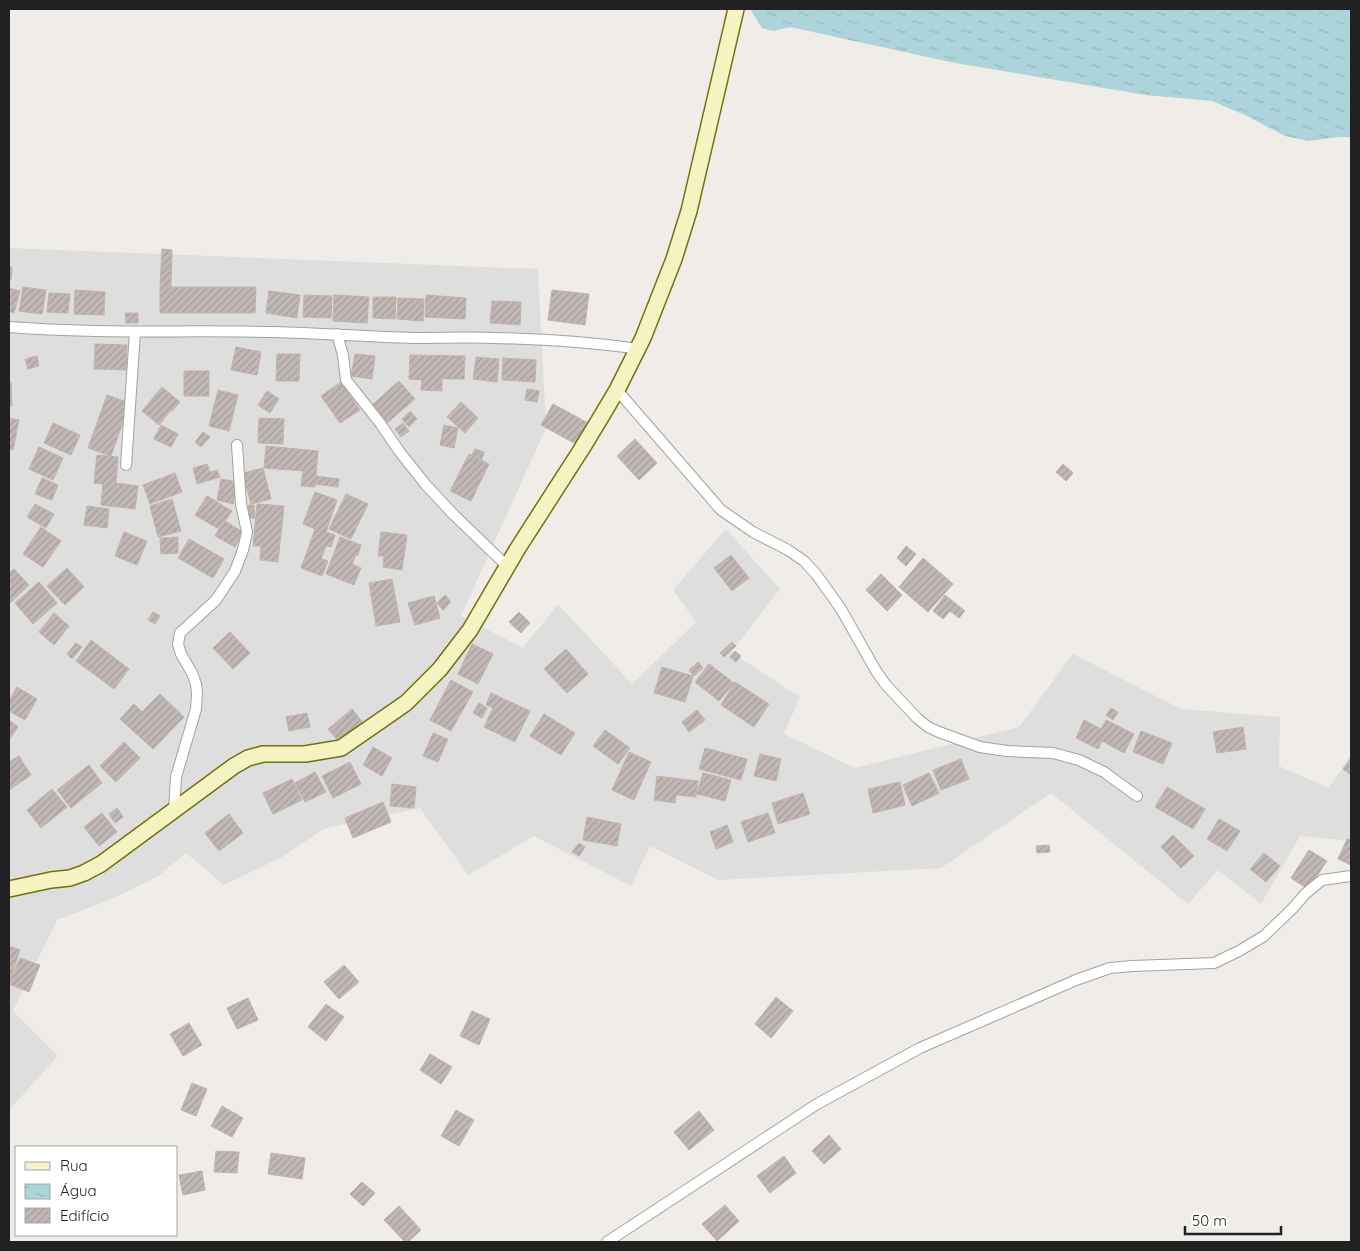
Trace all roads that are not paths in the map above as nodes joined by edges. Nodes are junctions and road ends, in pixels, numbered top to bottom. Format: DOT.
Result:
graph roads {
  1 [pos="736,9"];
  2 [pos="9,327"];
  3 [pos="135,332"];
  4 [pos="337,334"];
  5 [pos="638,349"];
  6 [pos="617,390"];
  7 [pos="237,445"];
  8 [pos="126,465"];
  9 [pos="508,567"];
  10 [pos="1137,796"];
  11 [pos="174,811"];
  12 [pos="1351,876"];
  13 [pos="9,889"];
  14 [pos="607,1242"];
  1 -- 5 [label="street"];
  2 -- 3 [label="street"];
  3 -- 4 [label="street"];
  3 -- 8 [label="street"];
  4 -- 5 [label="street"];
  4 -- 9 [label="street"];
  5 -- 6 [label="street"];
  6 -- 9 [label="street"];
  6 -- 10 [label="street"];
  7 -- 11 [label="street"];
  9 -- 11 [label="street"];
  11 -- 13 [label="street"];
  12 -- 14 [label="street"];
}
